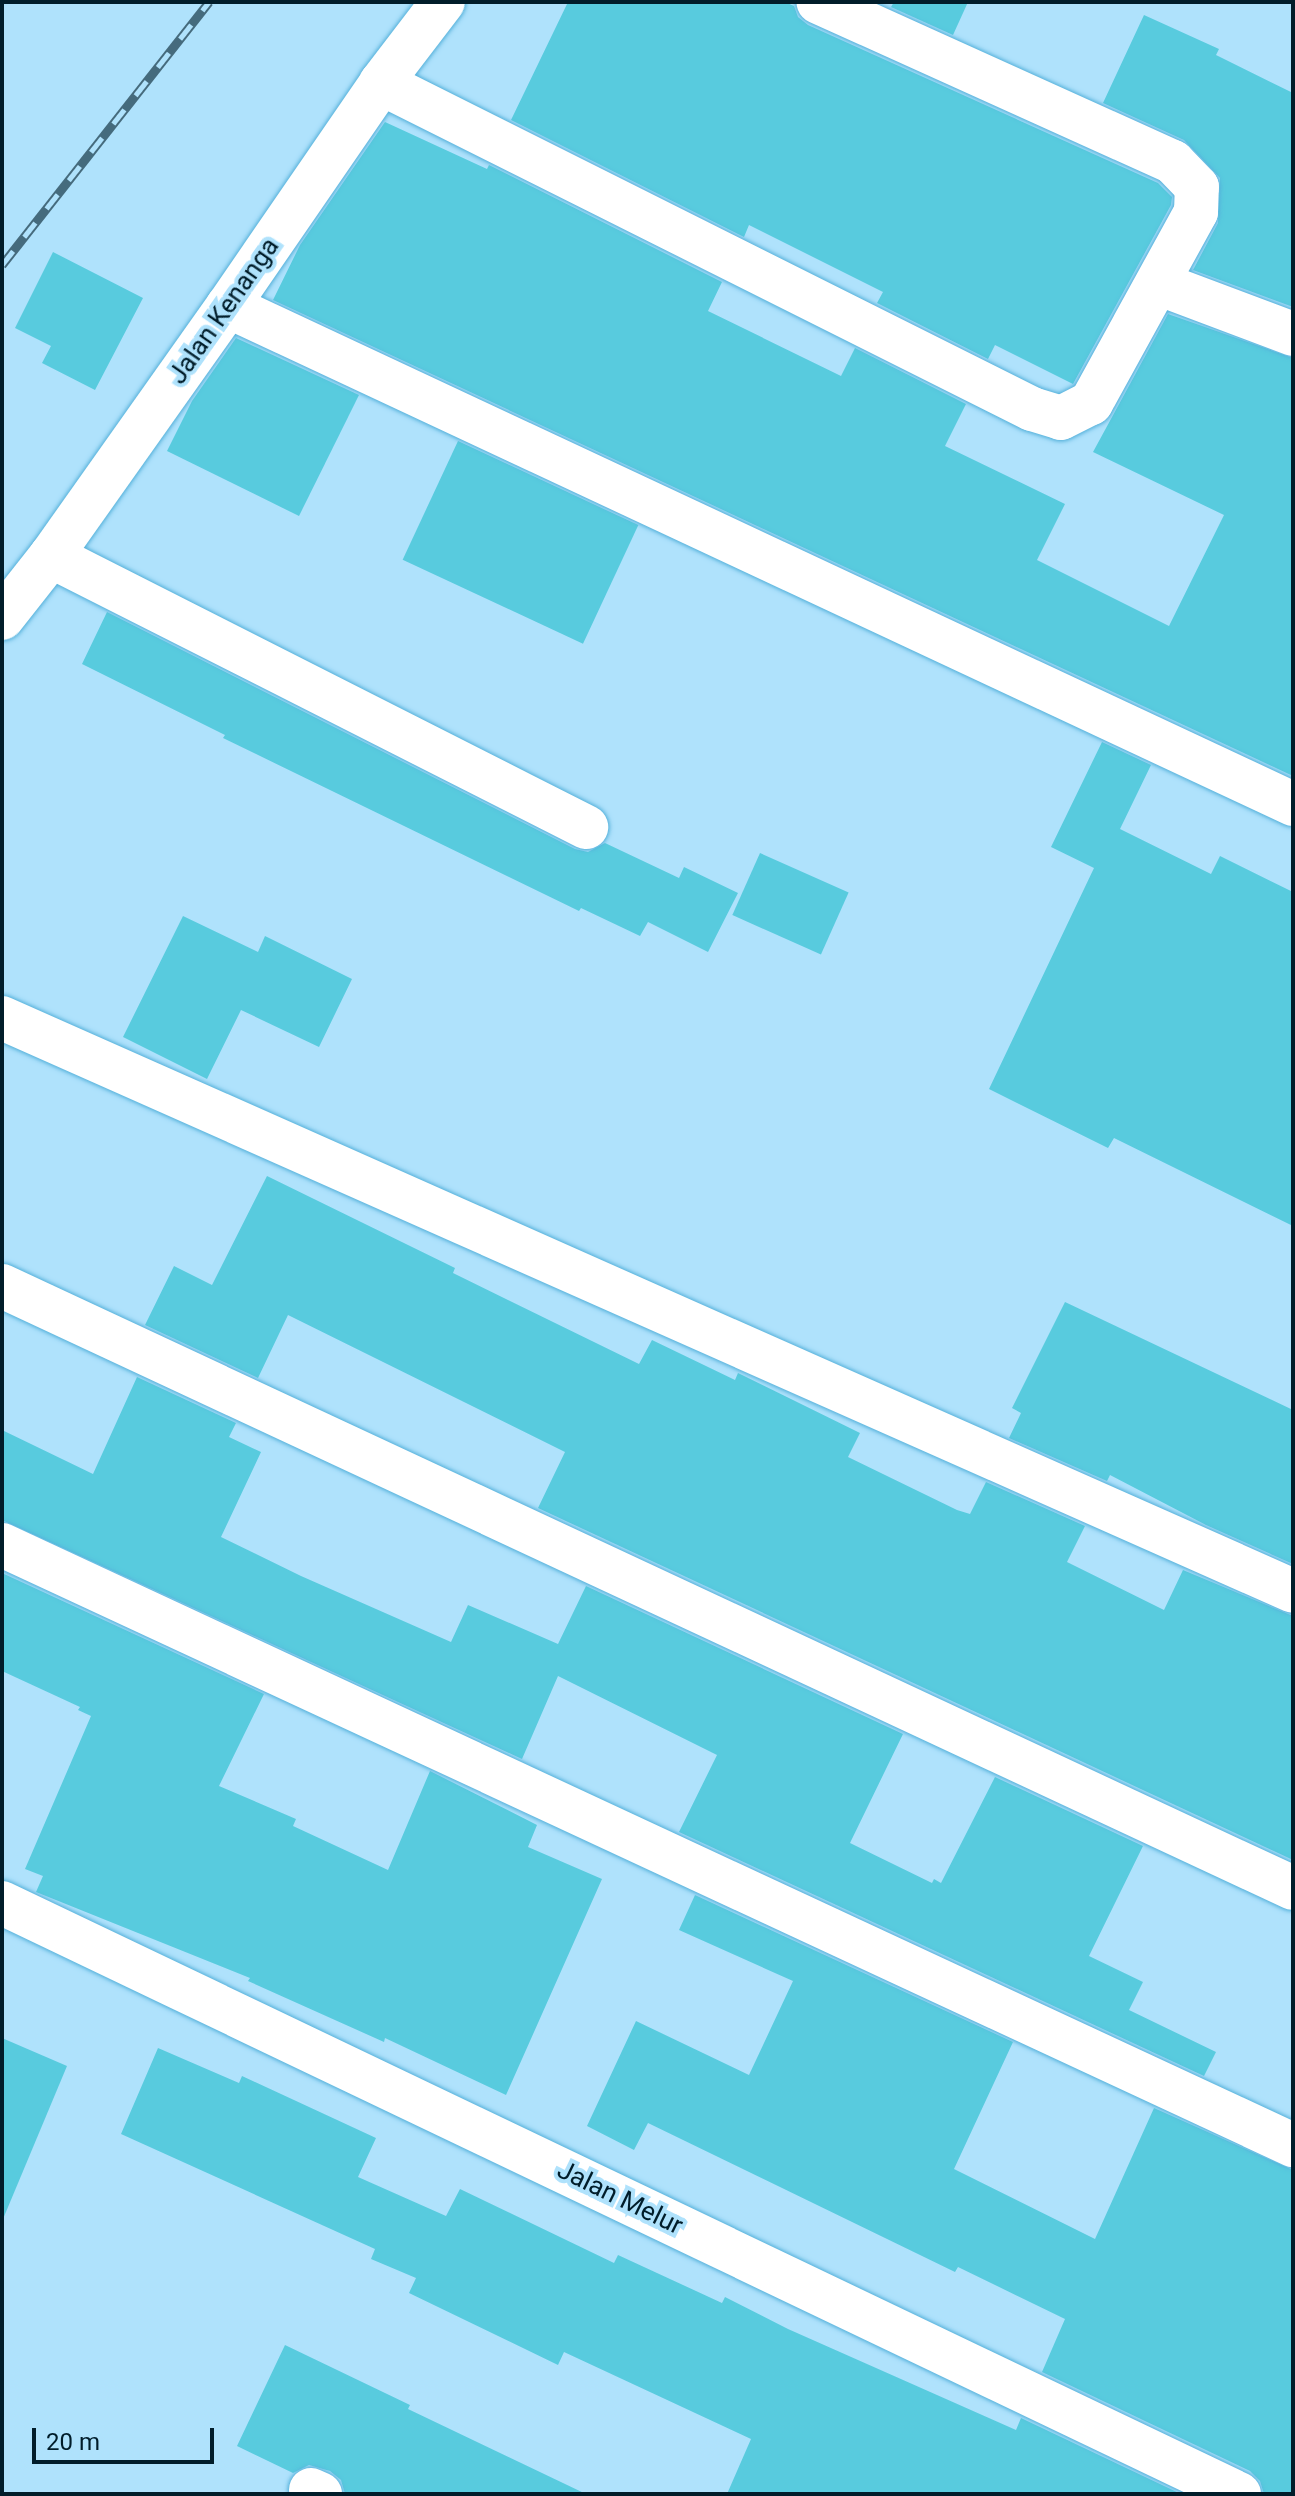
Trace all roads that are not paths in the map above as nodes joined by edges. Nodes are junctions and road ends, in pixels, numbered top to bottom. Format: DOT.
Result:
graph roads {
  1 [pos="443,2"];
  2 [pos="818,2"];
  3 [pos="381,83"];
  4 [pos="1160,284"];
  5 [pos="228,306"];
  6 [pos="1293,334"];
  7 [pos="51,556"];
  8 [pos="2,618"];
  9 [pos="1293,804"];
  10 [pos="586,827"];
  11 [pos="2,1018"];
  12 [pos="2,1286"];
  13 [pos="2,1545"];
  14 [pos="1293,1591"];
  15 [pos="1293,1888"];
  16 [pos="2,1903"];
  17 [pos="1293,2145"];
  18 [pos="1239,2494"];
  1 -- 3 [label="street, Jalan Kenanga"];
  2 -- 4 [label="street"];
  3 -- 4 [label="street"];
  3 -- 5 [label="street, Jalan Kenanga"];
  4 -- 6 [label="street"];
  5 -- 7 [label="street, Jalan Kenanga"];
  5 -- 9 [label="street"];
  7 -- 8 [label="street, Jalan Kenanga"];
  7 -- 10 [label="street"];
  11 -- 14 [label="street"];
  12 -- 15 [label="street"];
  13 -- 17 [label="street"];
  16 -- 18 [label="street, Jalan Melur"];
}
